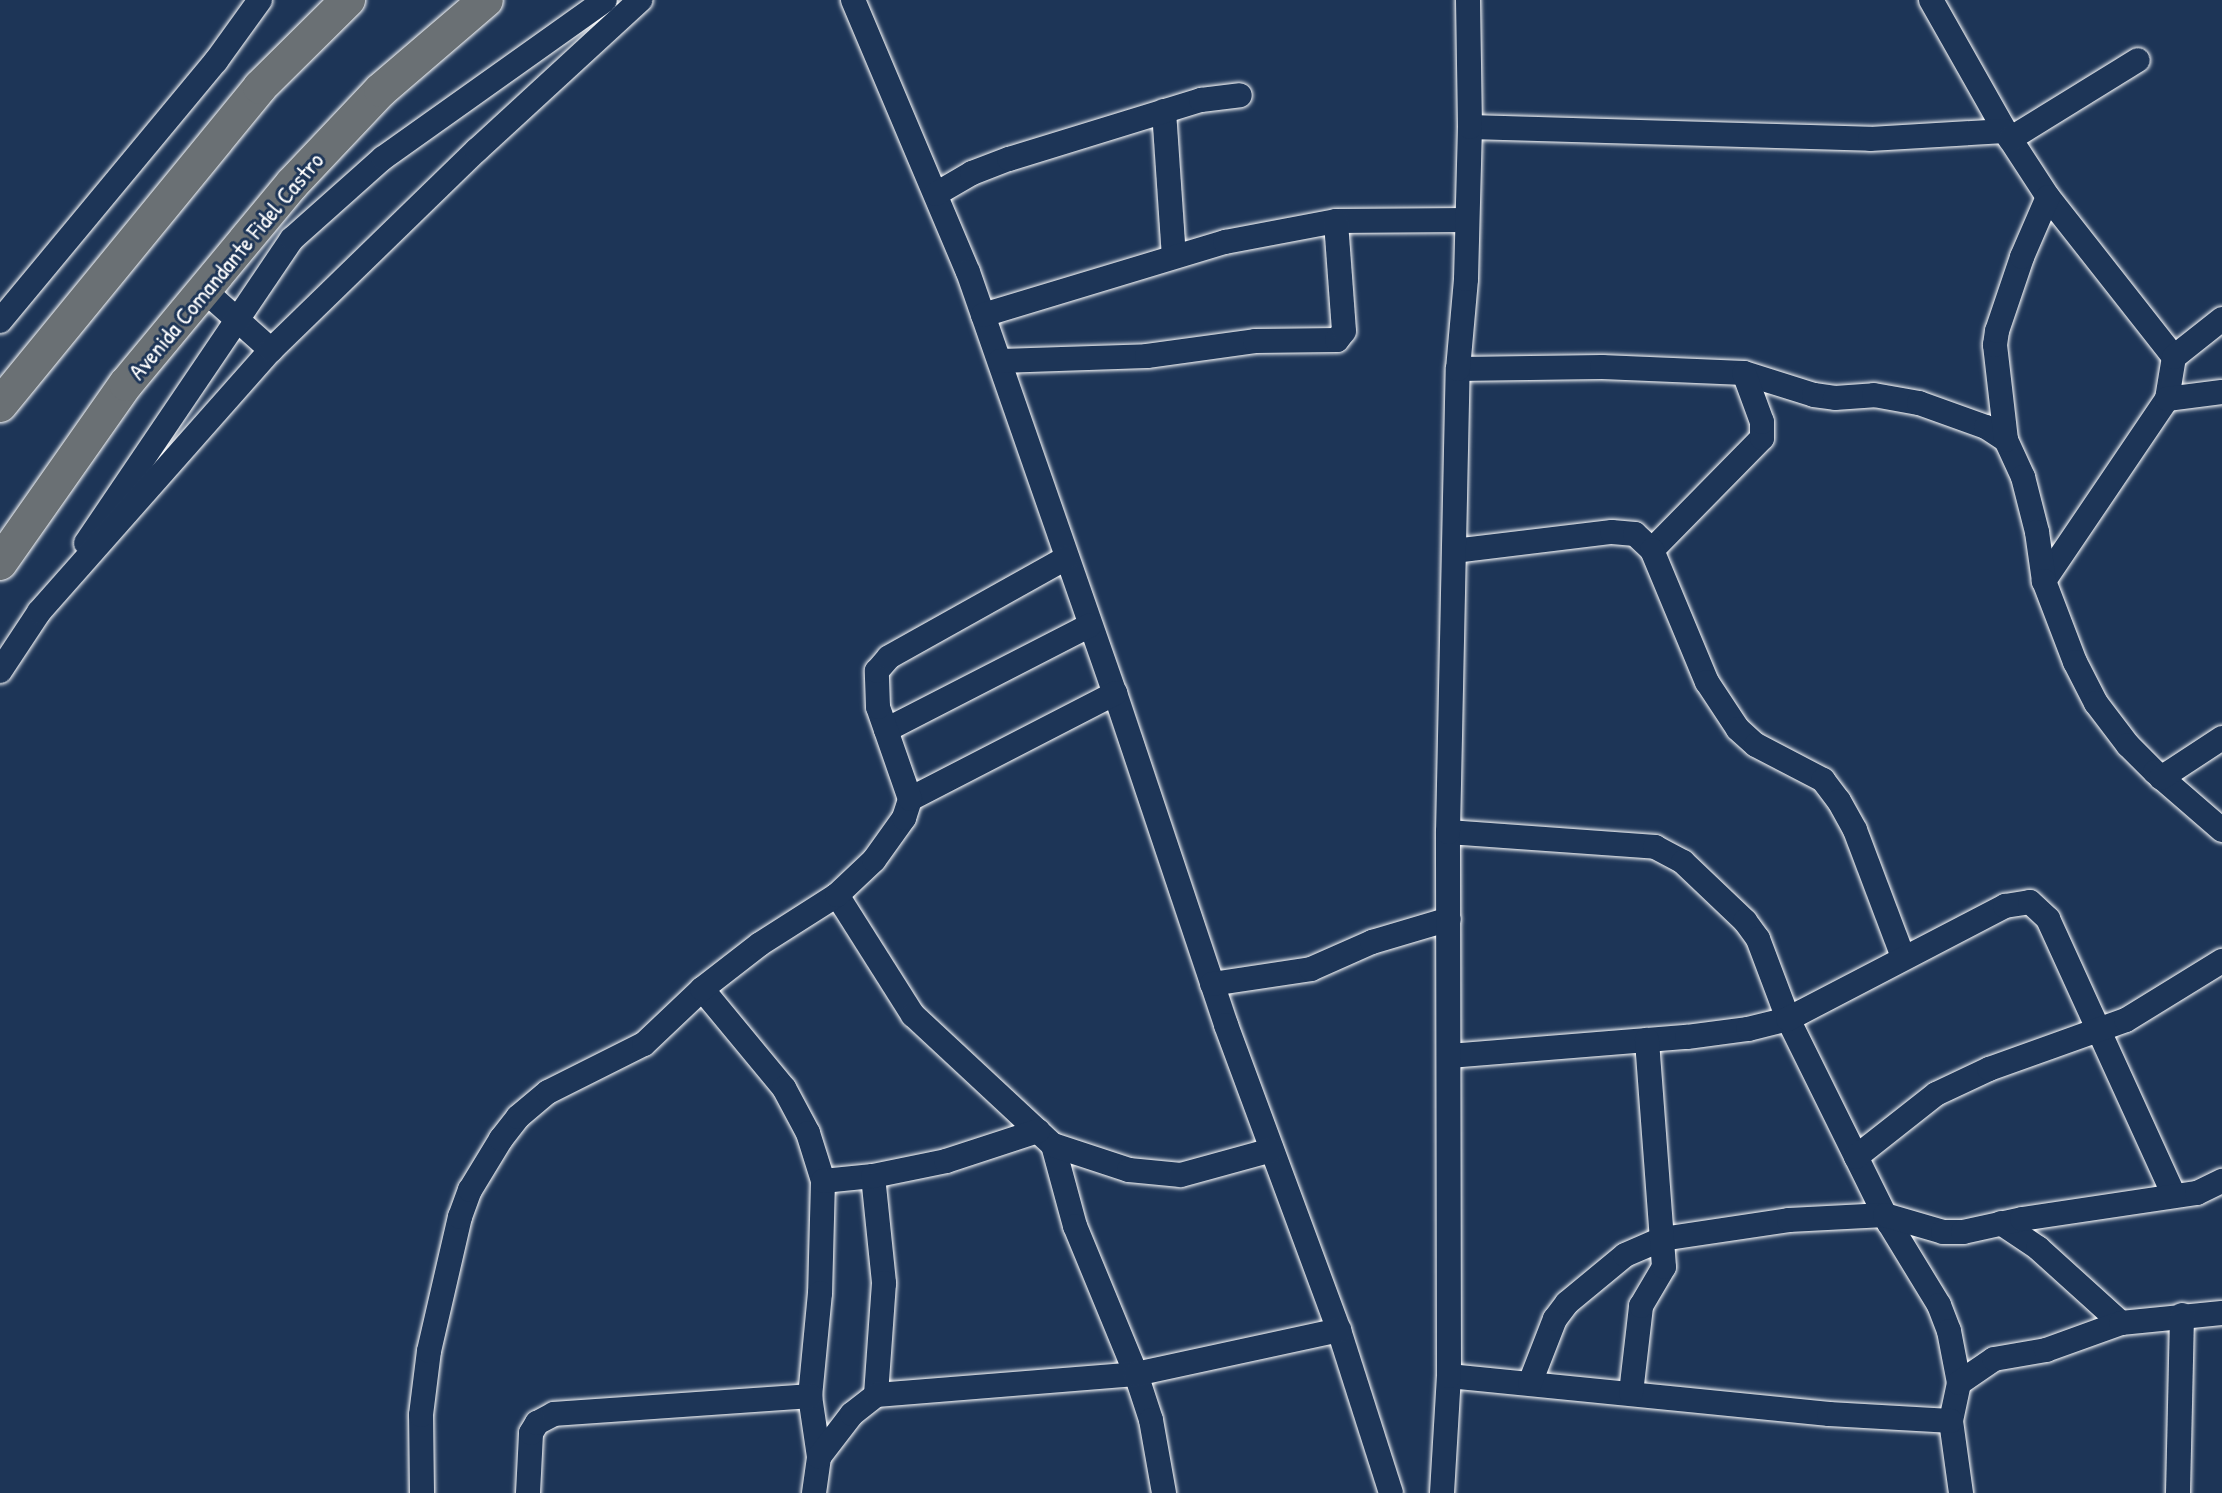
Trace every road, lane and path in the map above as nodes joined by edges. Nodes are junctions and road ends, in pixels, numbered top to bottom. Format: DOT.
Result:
graph roads {
  1 [pos="260,0"];
  2 [pos="348,0"];
  3 [pos="486,0"];
  4 [pos="605,0"];
  5 [pos="640,0"];
  6 [pos="853,0"];
  7 [pos="1468,0"];
  8 [pos="1931,0"];
  9 [pos="2138,60"];
  10 [pos="1240,95"];
  11 [pos="1164,111"];
  12 [pos="1470,127"];
  13 [pos="2008,135"];
  14 [pos="936,194"];
  15 [pos="2048,197"];
  16 [pos="1466,220"];
  17 [pos="1336,221"];
  18 [pos="1174,256"];
  19 [pos="204,290"];
  20 [pos="983,315"];
  21 [pos="237,319"];
  22 [pos="2222,319"];
  23 [pos="0,321"];
  24 [pos="271,350"];
  25 [pos="2174,357"];
  26 [pos="1000,361"];
  27 [pos="1458,369"];
  28 [pos="1744,373"];
  29 [pos="2222,392"];
  30 [pos="2167,399"];
  31 [pos="0,405"];
  32 [pos="2006,440"];
  33 [pos="1652,550"];
  34 [pos="1454,551"];
  35 [pos="1066,558"];
  36 [pos="0,563"];
  37 [pos="2044,581"];
  38 [pos="39,612"];
  39 [pos="1090,625"];
  40 [pos="0,671"];
  41 [pos="1115,693"];
  42 [pos="886,730"];
  43 [pos="2222,738"];
  44 [pos="2161,778"];
  45 [pos="910,799"];
  46 [pos="2222,830"];
  47 [pos="1448,832"];
  48 [pos="837,895"];
  49 [pos="1449,919"];
  50 [pos="1903,957"];
  51 [pos="2222,961"];
  52 [pos="1212,984"];
  53 [pos="702,989"];
  54 [pos="1788,1019"];
  55 [pos="2098,1032"];
  56 [pos="1647,1040"];
  57 [pos="1449,1056"];
  58 [pos="1046,1138"];
  59 [pos="1272,1150"];
  60 [pos="1856,1157"];
  61 [pos="873,1176"];
  62 [pos="823,1181"];
  63 [pos="2222,1181"];
  64 [pos="2174,1196"];
  65 [pos="1885,1215"];
  66 [pos="2001,1223"];
  67 [pos="1662,1239"];
  68 [pos="2222,1313"];
  69 [pos="2182,1315"];
  70 [pos="2121,1323"];
  71 [pos="1339,1330"];
  72 [pos="1136,1374"];
  73 [pos="1449,1376"];
  74 [pos="1530,1383"];
  75 [pos="1959,1383"];
  76 [pos="1631,1393"];
  77 [pos="876,1395"];
  78 [pos="810,1396"];
  79 [pos="1951,1421"];
  80 [pos="819,1457"];
  81 [pos="422,1493"];
  82 [pos="528,1493"];
  83 [pos="814,1493"];
  84 [pos="1164,1493"];
  85 [pos="1391,1493"];
  86 [pos="1442,1493"];
  87 [pos="1961,1493"];
  88 [pos="2178,1493"];
  1 -- 23 [label="street"];
  2 -- 31 [label="highway"];
  3 -- 19 [label="highway, Avenida Comandante Fidel Castro"];
  4 -- 21 [label="street"];
  5 -- 24 [label="street"];
  6 -- 14 [label="street"];
  7 -- 12 [label="street"];
  8 -- 13 [label="street"];
  9 -- 13 [label="street"];
  10 -- 11 [label="street"];
  11 -- 14 [label="street"];
  11 -- 18 [label="street"];
  12 -- 13 [label="street"];
  12 -- 16 [label="street"];
  13 -- 15 [label="street"];
  14 -- 20 [label="street"];
  15 -- 25 [label="street"];
  15 -- 32 [label="street"];
  16 -- 17 [label="street"];
  16 -- 27 [label="street"];
  17 -- 18 [label="street"];
  17 -- 26 [label="street"];
  18 -- 20 [label="street"];
  19 -- 21 [label="street"];
  19 -- 36 [label="highway, Avenida Comandante Fidel Castro"];
  20 -- 26 [label="street"];
  21 -- 24 [label="street"];
  21 -- 38 [label="street"];
  22 -- 25 [label="street"];
  24 -- 38 [label="street"];
  25 -- 30 [label="street"];
  26 -- 35 [label="street"];
  27 -- 28 [label="street"];
  27 -- 34 [label="street"];
  28 -- 32 [label="street"];
  28 -- 33 [label="street"];
  29 -- 30 [label="street"];
  30 -- 37 [label="street"];
  32 -- 37 [label="street"];
  33 -- 34 [label="street"];
  33 -- 50 [label="street"];
  34 -- 47 [label="street"];
  35 -- 39 [label="street"];
  35 -- 42 [label="street"];
  37 -- 44 [label="street"];
  38 -- 40 [label="street"];
  39 -- 41 [label="street"];
  39 -- 42 [label="street"];
  41 -- 45 [label="street"];
  41 -- 52 [label="street"];
  42 -- 45 [label="street"];
  43 -- 44 [label="street"];
  44 -- 46 [label="street"];
  45 -- 48 [label="street"];
  47 -- 49 [label="street"];
  47 -- 54 [label="street"];
  48 -- 53 [label="street"];
  48 -- 58 [label="street"];
  49 -- 52 [label="street"];
  49 -- 57 [label="street"];
  50 -- 54 [label="street"];
  50 -- 55 [label="street"];
  51 -- 55 [label="street"];
  52 -- 59 [label="street"];
  53 -- 62 [label="street"];
  53 -- 81 [label="street"];
  54 -- 56 [label="street"];
  54 -- 60 [label="street"];
  55 -- 60 [label="street"];
  55 -- 64 [label="street"];
  56 -- 57 [label="street"];
  56 -- 67 [label="street"];
  57 -- 73 [label="street"];
  58 -- 59 [label="street"];
  58 -- 61 [label="street"];
  58 -- 72 [label="street"];
  59 -- 71 [label="street"];
  60 -- 65 [label="street"];
  61 -- 62 [label="street"];
  61 -- 77 [label="street"];
  62 -- 78 [label="street"];
  63 -- 64 [label="street"];
  64 -- 66 [label="street"];
  65 -- 66 [label="street"];
  65 -- 67 [label="street"];
  65 -- 75 [label="street"];
  66 -- 70 [label="street"];
  67 -- 74 [label="street"];
  67 -- 76 [label="street"];
  68 -- 69 [label="street"];
  69 -- 70 [label="street"];
  69 -- 88 [label="street"];
  70 -- 75 [label="street"];
  71 -- 72 [label="street"];
  71 -- 85 [label="street"];
  72 -- 77 [label="street"];
  72 -- 84 [label="street"];
  73 -- 74 [label="street"];
  73 -- 86 [label="street"];
  74 -- 76 [label="street"];
  75 -- 79 [label="street"];
  76 -- 79 [label="street"];
  77 -- 80 [label="street"];
  78 -- 80 [label="street"];
  78 -- 82 [label="street"];
  79 -- 87 [label="street"];
  80 -- 83 [label="street"];
}
